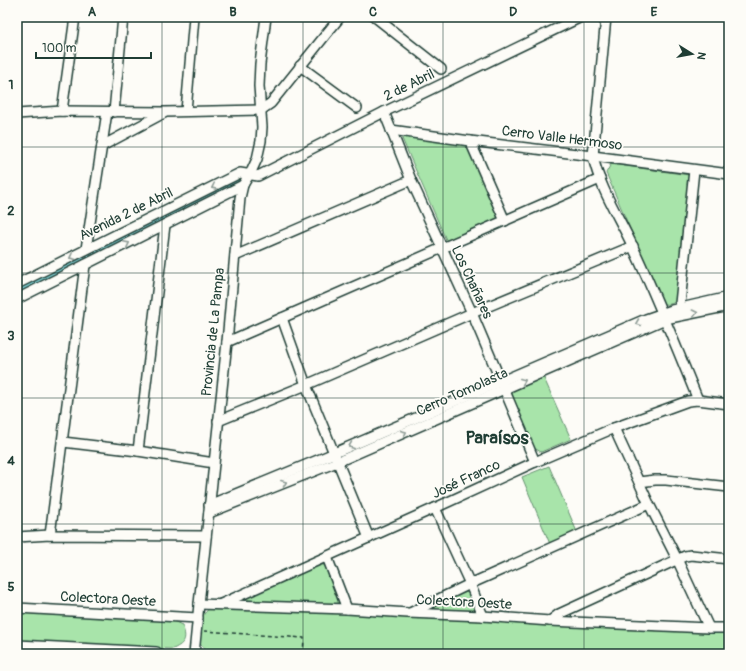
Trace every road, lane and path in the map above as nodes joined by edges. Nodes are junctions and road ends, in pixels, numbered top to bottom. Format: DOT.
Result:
graph roads {
  1 [pos="75,17"];
  2 [pos="123,17"];
  3 [pos="194,17"];
  4 [pos="266,17"];
  5 [pos="340,17"];
  6 [pos="375,17"];
  7 [pos="581,17"];
  8 [pos="606,17"];
  9 [pos="300,66"];
  10 [pos="441,69"];
  11 [pos="357,108"];
  12 [pos="261,110"];
  13 [pos="62,111"];
  14 [pos="111,112"];
  15 [pos="165,112"];
  16 [pos="186,112"];
  17 [pos="384,112"];
  18 [pos="17,114"];
  19 [pos="391,130"];
  20 [pos="470,141"];
  21 [pos="102,146"];
  22 [pos="593,156"];
  23 [pos="694,170"];
  24 [pos="729,174"];
  25 [pos="249,175"];
  26 [pos="600,179"];
  27 [pos="411,180"];
  28 [pos="243,185"];
  29 [pos="505,221"];
  30 [pos="166,225"];
  31 [pos="633,246"];
  32 [pos="442,249"];
  33 [pos="86,250"];
  34 [pos="235,256"];
  35 [pos="85,265"];
  36 [pos="17,284"];
  37 [pos="729,297"];
  38 [pos="17,299"];
  39 [pos="729,306"];
  40 [pos="679,312"];
  41 [pos="472,313"];
  42 [pos="664,316"];
  43 [pos="282,318"];
  44 [pos="227,342"];
  45 [pos="306,385"];
  46 [pos="502,385"];
  47 [pos="698,400"];
  48 [pos="729,404"];
  49 [pos="218,421"];
  50 [pos="614,428"];
  51 [pos="63,442"];
  52 [pos="138,451"];
  53 [pos="335,458"];
  54 [pos="535,462"];
  55 [pos="214,463"];
  56 [pos="639,482"];
  57 [pos="729,487"];
  58 [pos="649,504"];
  59 [pos="435,508"];
  60 [pos="209,509"];
  61 [pos="50,535"];
  62 [pos="206,536"];
  63 [pos="17,538"];
  64 [pos="369,538"];
  65 [pos="327,557"];
  66 [pos="677,559"];
  67 [pos="729,559"];
  68 [pos="470,584"];
  69 [pos="199,604"];
  70 [pos="221,604"];
  71 [pos="17,608"];
  72 [pos="347,609"];
  73 [pos="408,613"];
  74 [pos="483,616"];
  75 [pos="198,618"];
  76 [pos="550,621"];
  77 [pos="709,628"];
  78 [pos="729,628"];
  79 [pos="196,631"];
  80 [pos="17,647"];
  81 [pos="156,654"];
  82 [pos="194,654"];
  83 [pos="303,654"];
  1 -- 13 [label="street"];
  2 -- 14 [label="street"];
  3 -- 16 [label="street"];
  4 -- 12 [label="street, Provincia de La Pampa"];
  5 -- 9 [label="street"];
  6 -- 10 [label="street"];
  7 -- 17 [label="street, 2 de Abril"];
  8 -- 22 [label="street"];
  9 -- 11 [label="street"];
  9 -- 12 [label="street"];
  12 -- 16 [label="street"];
  12 -- 25 [label="street, Provincia de La Pampa"];
  13 -- 14 [label="street"];
  13 -- 18 [label="street"];
  14 -- 15 [label="street"];
  14 -- 21 [label="street"];
  15 -- 16 [label="street"];
  15 -- 21 [label="street"];
  17 -- 19 [label="street, Los Chañares"];
  17 -- 25 [label="street, 2 de Abril"];
  19 -- 20 [label="street, Cerro Valle Hermoso"];
  19 -- 27 [label="street, Los Chañares"];
  20 -- 22 [label="street, Cerro Valle Hermoso"];
  20 -- 29 [label="street"];
  21 -- 33 [label="street"];
  22 -- 23 [label="street, Cerro Valle Hermoso"];
  22 -- 26 [label="street"];
  23 -- 24 [label="street, Cerro Valle Hermoso"];
  23 -- 40 [label="street"];
  25 -- 28 [label="street, Provincia de La Pampa"];
  25 -- 33 [label="street, Avenida 2 de Abril, one-way"];
  26 -- 29 [label="street"];
  26 -- 31 [label="street"];
  27 -- 32 [label="street, Los Chañares"];
  27 -- 34 [label="street"];
  28 -- 30 [label="street, Avenida 2 de Abril"];
  28 -- 34 [label="street, Provincia de La Pampa"];
  29 -- 32 [label="street"];
  35 -- 30 [label="street, Avenida 2 de Abril, one-way"];
  30 -- 52 [label="street"];
  31 -- 41 [label="street"];
  31 -- 42 [label="street"];
  32 -- 41 [label="street, Los Chañares"];
  32 -- 43 [label="street"];
  33 -- 36 [label="street, Avenida 2 de Abril, one-way"];
  34 -- 44 [label="street, Provincia de La Pampa"];
  35 -- 38 [label="street, Avenida 2 de Abril"];
  35 -- 51 [label="street"];
  37 -- 40 [label="street, Cerro Tomolasta"];
  40 -- 39 [label="street, Cerro Tomolasta, one-way"];
  40 -- 42 [label="street, Cerro Tomolasta"];
  41 -- 45 [label="street"];
  41 -- 46 [label="street, Los Chañares"];
  42 -- 46 [label="street, Cerro Tomolasta"];
  42 -- 47 [label="street"];
  43 -- 44 [label="street"];
  43 -- 45 [label="street"];
  44 -- 49 [label="street, Provincia de La Pampa"];
  45 -- 49 [label="street"];
  45 -- 53 [label="street"];
  46 -- 53 [label="street, Cerro Tomolasta"];
  46 -- 54 [label="street, Los Chañares"];
  47 -- 48 [label="street, José Franco"];
  47 -- 50 [label="street, José Franco"];
  49 -- 55 [label="street, Provincia de La Pampa"];
  50 -- 54 [label="street, José Franco"];
  50 -- 56 [label="street"];
  51 -- 52 [label="street"];
  51 -- 61 [label="street"];
  52 -- 55 [label="street"];
  53 -- 60 [label="street, Cerro Tomolasta"];
  53 -- 64 [label="street"];
  54 -- 59 [label="street, José Franco"];
  55 -- 60 [label="street, Provincia de La Pampa"];
  56 -- 57 [label="street"];
  56 -- 58 [label="street"];
  58 -- 66 [label="street"];
  58 -- 68 [label="street"];
  59 -- 64 [label="street, José Franco"];
  59 -- 68 [label="street"];
  60 -- 62 [label="street, Provincia de La Pampa"];
  61 -- 62 [label="street"];
  61 -- 63 [label="street"];
  62 -- 69 [label="street, Provincia de La Pampa"];
  64 -- 65 [label="street, José Franco"];
  65 -- 70 [label="street, José Franco"];
  65 -- 72 [label="street"];
  66 -- 67 [label="street"];
  66 -- 76 [label="street"];
  66 -- 77 [label="street"];
  68 -- 73 [label="street"];
  68 -- 74 [label="street"];
  69 -- 70 [label="street, Colectora Oeste"];
  69 -- 75 [label="street, Provincia de La Pampa"];
  70 -- 72 [label="street, Colectora Oeste"];
  71 -- 75 [label="street, Colectora Oeste"];
  72 -- 73 [label="street, Colectora Oeste"];
  73 -- 74 [label="street, Colectora Oeste"];
  74 -- 76 [label="street, Colectora Oeste"];
  75 -- 79 [label="street, Provincia de La Pampa"];
  76 -- 77 [label="street, Colectora Oeste"];
  77 -- 78 [label="street, Colectora Oeste"];
  79 -- 82 [label="street, Provincia de La Pampa"];
  79 -- 83 [label="path"];
  80 -- 81 [label="highway"];
}
